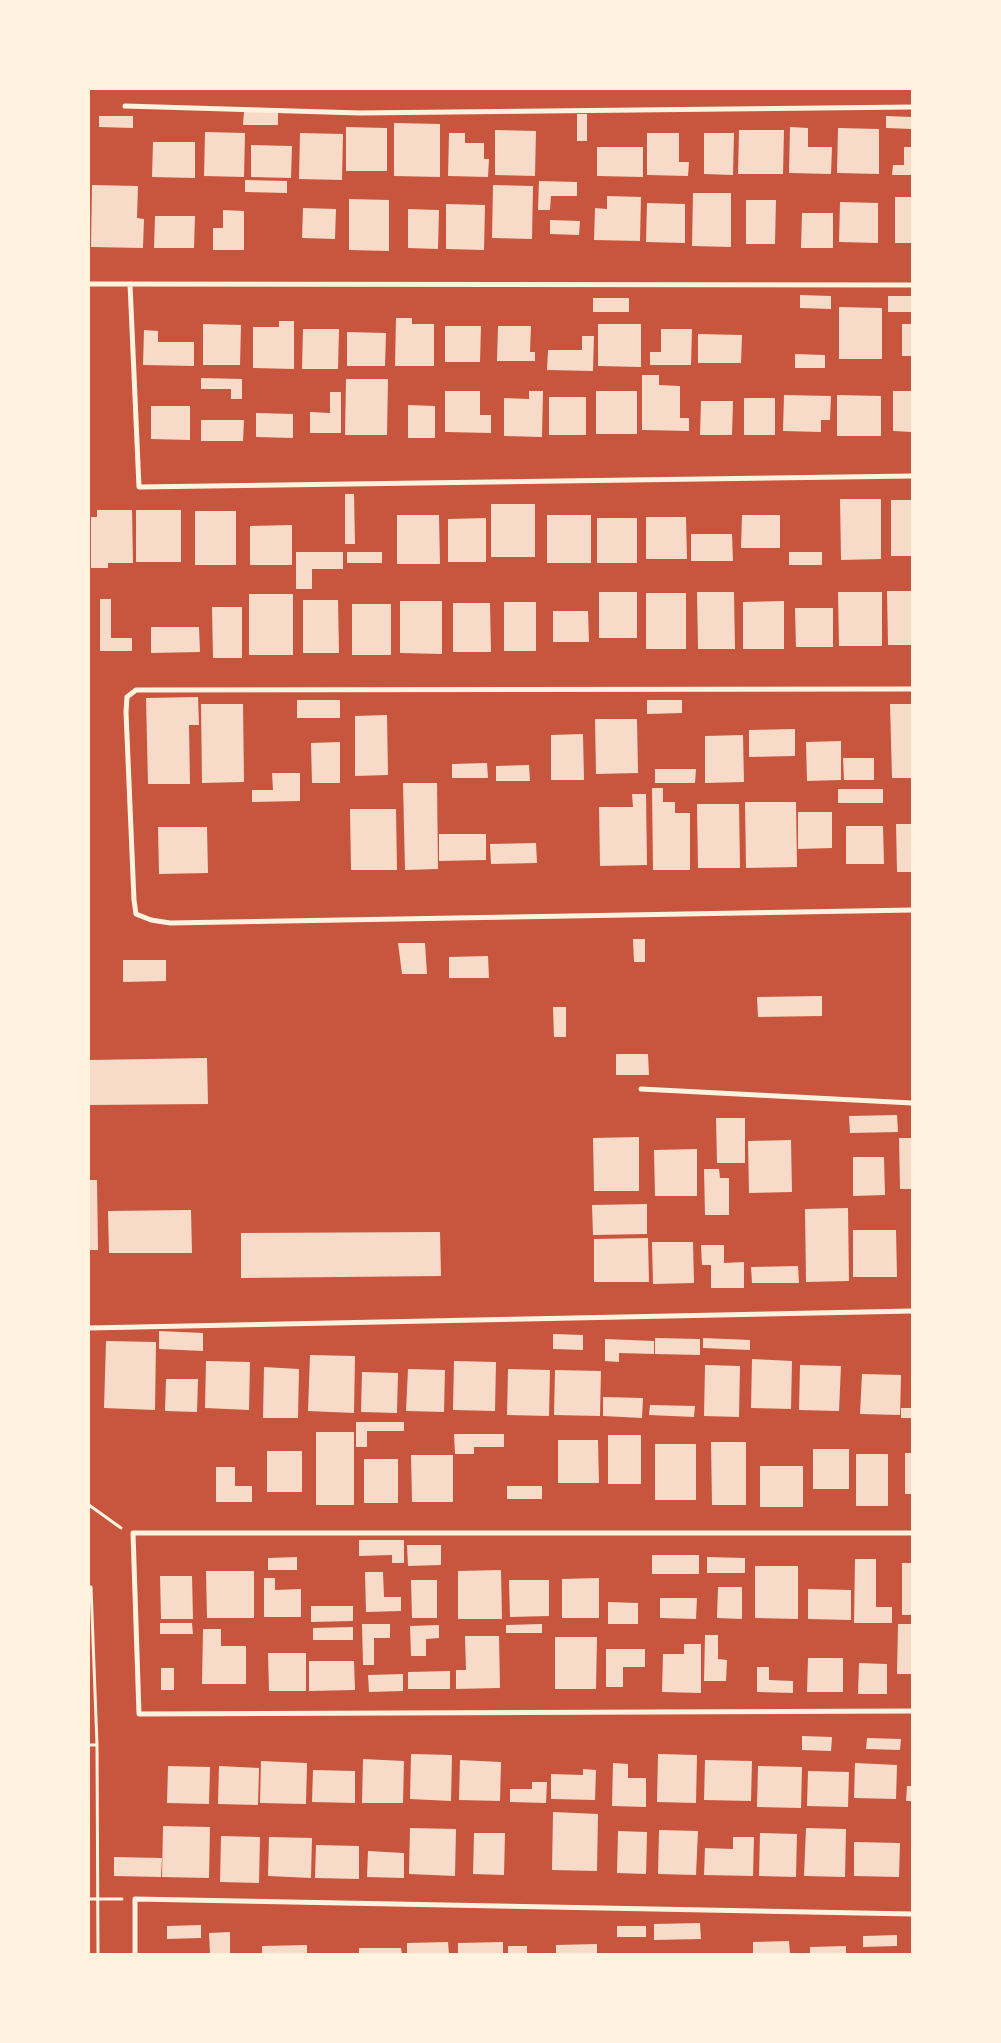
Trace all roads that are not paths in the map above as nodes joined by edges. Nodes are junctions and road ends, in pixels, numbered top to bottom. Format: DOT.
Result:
graph roads {
  1 [pos="125,106"];
  2 [pos="912,107"];
  3 [pos="89,284"];
  4 [pos="130,284"];
  5 [pos="912,284"];
  6 [pos="912,476"];
  7 [pos="912,689"];
  8 [pos="912,910"];
  9 [pos="641,1089"];
  10 [pos="912,1103"];
  11 [pos="912,1311"];
  12 [pos="89,1328"];
  13 [pos="912,1533"];
  14 [pos="912,1711"];
  15 [pos="912,1914"];
  16 [pos="136,1954"];
  1 -- 2 [label="street"];
  3 -- 4 [label="street"];
  4 -- 5 [label="street"];
  4 -- 6 [label="street"];
  7 -- 8 [label="street"];
  9 -- 10 [label="street"];
  11 -- 12 [label="street"];
  13 -- 14 [label="street"];
  15 -- 16 [label="street"];
}
